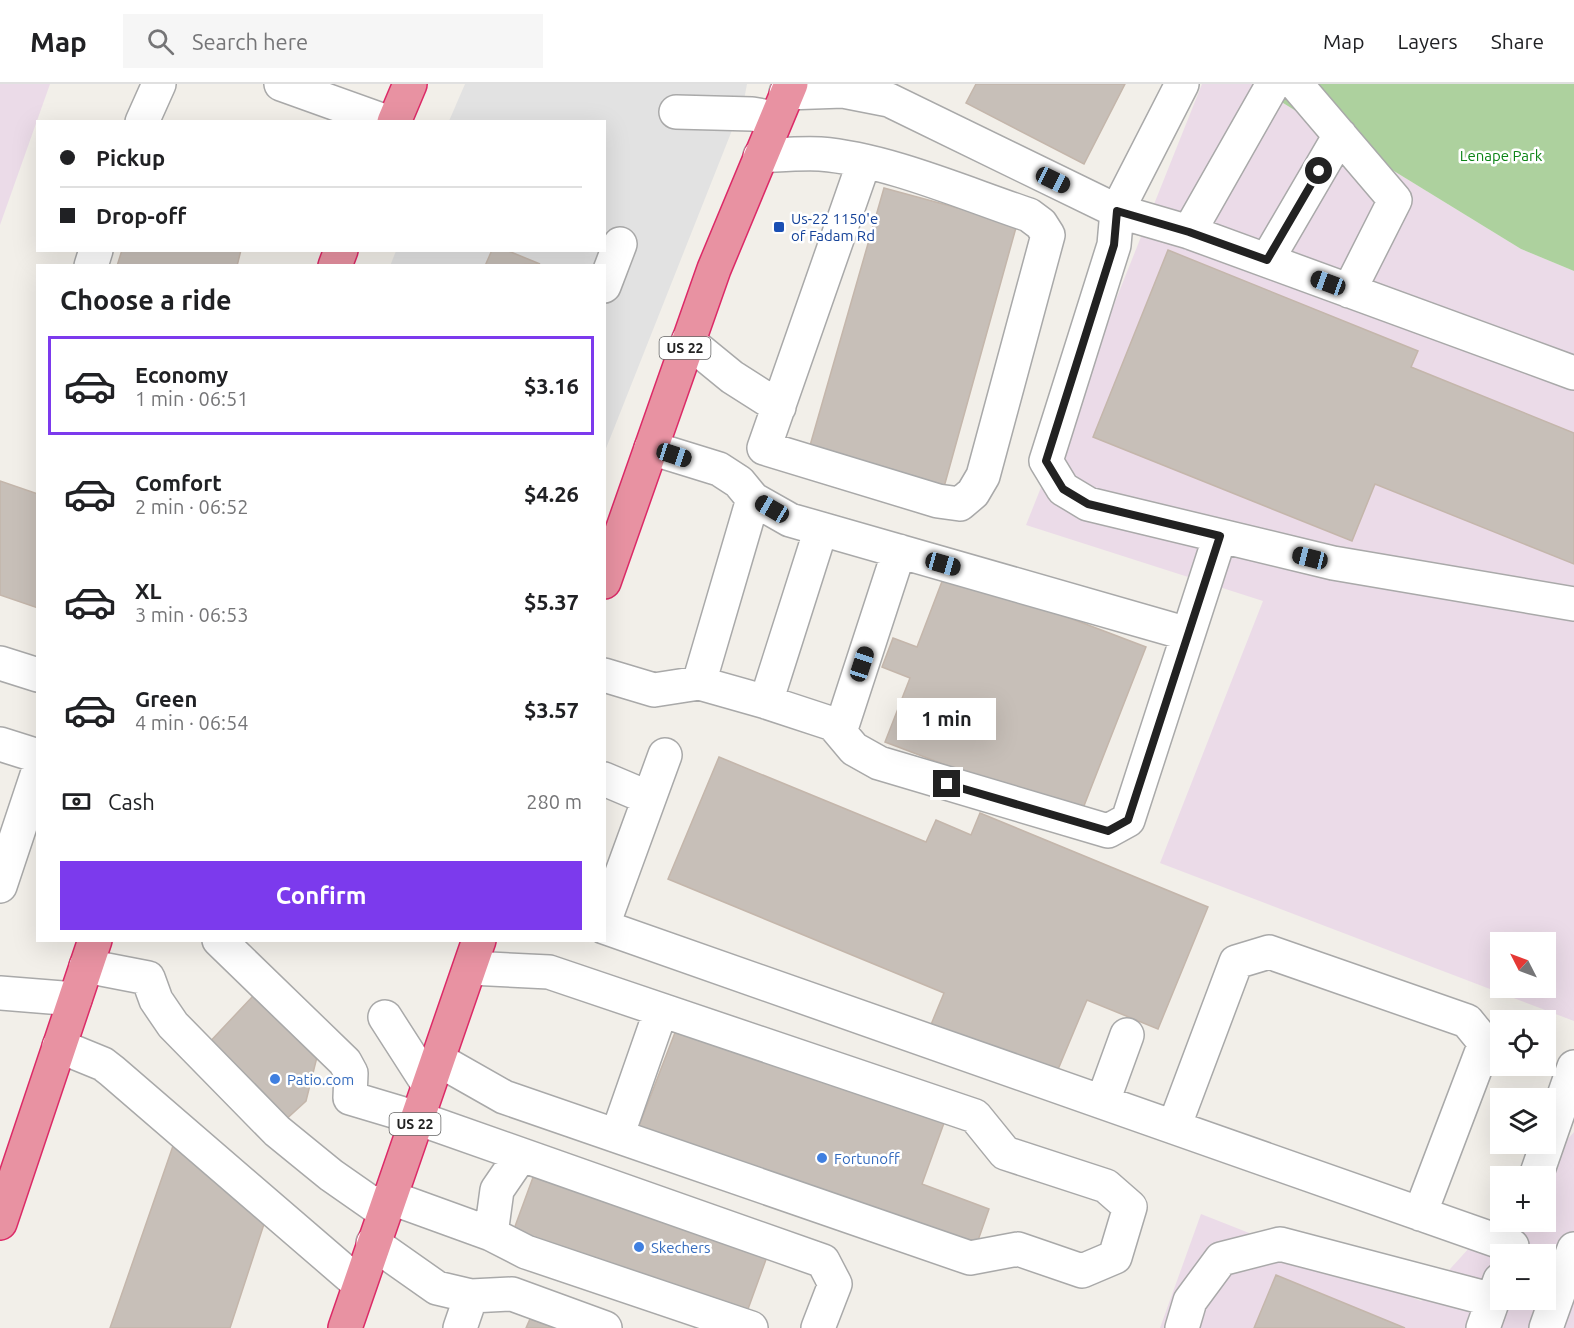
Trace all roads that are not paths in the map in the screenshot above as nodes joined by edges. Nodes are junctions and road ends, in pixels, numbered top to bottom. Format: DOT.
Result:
graph roads {
  1 [pos="159,84"];
  2 [pos="281,84"];
  3 [pos="410,84"];
  4 [pos="1182,84"];
  5 [pos="1273,84"];
  6 [pos="1296,84"];
  7 [pos="781,95"];
  8 [pos="909,95"];
  9 [pos="676,112"];
  10 [pos="143,120"];
  11 [pos="381,120"];
  12 [pos="395,120"];
  13 [pos="1340,135"];
  14 [pos="760,156"];
  15 [pos="864,162"];
  16 [pos="1117,211"];
  17 [pos="1189,232"];
  18 [pos="620,244"];
  19 [pos="1267,260"];
  20 [pos="606,281"];
  21 [pos="1349,291"];
  22 [pos="688,341"];
  23 [pos="1574,373"];
  24 [pos="779,407"];
  25 [pos="651,448"];
  26 [pos="753,499"];
  27 [pos="821,529"];
  28 [pos="1220,536"];
  29 [pos="899,551"];
  30 [pos="606,576"];
  31 [pos="1574,604"];
  32 [pos="1188,634"];
  33 [pos="0,663"];
  34 [pos="36,674"];
  35 [pos="606,676"];
  36 [pos="699,683"];
  37 [pos="766,702"];
  38 [pos="840,732"];
  39 [pos="0,744"];
  40 [pos="36,755"];
  41 [pos="665,755"];
  42 [pos="36,778"];
  43 [pos="606,780"];
  44 [pos="649,798"];
  45 [pos="0,886"];
  46 [pos="606,916"];
  47 [pos="606,928"];
  48 [pos="221,942"];
  49 [pos="90,953"];
  50 [pos="474,954"];
  51 [pos="0,993"];
  52 [pos="75,999"];
  53 [pos="661,1010"];
  54 [pos="385,1017"];
  55 [pos="1127,1035"];
  56 [pos="59,1046"];
  57 [pos="1574,1067"];
  58 [pos="433,1072"];
  59 [pos="1103,1101"];
  60 [pos="417,1118"];
  61 [pos="1174,1127"];
  62 [pos="617,1136"];
  63 [pos="521,1155"];
  64 [pos="1539,1166"];
  65 [pos="386,1205"];
  66 [pos="1420,1214"];
  67 [pos="0,1223"];
  68 [pos="491,1234"];
  69 [pos="1514,1240"];
  70 [pos="373,1243"];
  71 [pos="1574,1249"];
  72 [pos="471,1296"];
  73 [pos="1490,1302"];
  74 [pos="348,1312"];
  75 [pos="460,1328"];
  76 [pos="605,1328"];
  77 [pos="751,1328"];
  78 [pos="818,1328"];
  79 [pos="1182,1328"];
  80 [pos="1546,1328"];
  1 -- 10 [label="street"];
  2 -- 11 [label="street"];
  3 -- 12 [label="highway"];
  4 -- 16 [label="street"];
  5 -- 17 [label="street"];
  6 -- 13 [label="street"];
  7 -- 8 [label="street"];
  7 -- 9 [label="street"];
  7 -- 14 [label="highway, US 22"];
  8 -- 16 [label="street"];
  13 -- 19 [label="street"];
  13 -- 21 [label="street"];
  14 -- 15 [label="street"];
  14 -- 22 [label="highway, US 22"];
  15 -- 24 [label="street"];
  15 -- 24 [label="street"];
  16 -- 17 [label="street"];
  16 -- 28 [label="street"];
  17 -- 19 [label="street"];
  18 -- 20 [label="street"];
  19 -- 21 [label="street"];
  21 -- 23 [label="street"];
  22 -- 24 [label="street"];
  22 -- 25 [label="highway, US 22"];
  25 -- 26 [label="street"];
  25 -- 30 [label="highway, US 22"];
  26 -- 27 [label="street"];
  26 -- 36 [label="street"];
  27 -- 29 [label="street"];
  27 -- 37 [label="street"];
  28 -- 31 [label="street"];
  28 -- 32 [label="street"];
  29 -- 32 [label="street"];
  29 -- 38 [label="street"];
  32 -- 38 [label="street"];
  33 -- 34 [label="street"];
  35 -- 36 [label="street"];
  36 -- 37 [label="street"];
  37 -- 38 [label="street"];
  39 -- 40 [label="street"];
  41 -- 44 [label="street"];
  42 -- 45 [label="street"];
  43 -- 44 [label="street"];
  44 -- 46 [label="street"];
  47 -- 59 [label="street"];
  48 -- 60 [label="street"];
  49 -- 52 [label="highway"];
  49 -- 65 [label="street"];
  50 -- 53 [label="street"];
  50 -- 58 [label="highway, US 22"];
  51 -- 52 [label="street"];
  52 -- 56 [label="highway"];
  53 -- 62 [label="street"];
  53 -- 62 [label="street"];
  54 -- 58 [label="street"];
  55 -- 59 [label="street"];
  56 -- 67 [label="highway"];
  56 -- 74 [label="street"];
  57 -- 64 [label="street"];
  58 -- 60 [label="highway, US 22"];
  58 -- 62 [label="street"];
  59 -- 61 [label="street"];
  60 -- 63 [label="street"];
  60 -- 65 [label="highway, US 22"];
  61 -- 66 [label="street"];
  61 -- 66 [label="street"];
  63 -- 68 [label="street"];
  63 -- 78 [label="street"];
  65 -- 68 [label="street"];
  65 -- 70 [label="highway, US 22"];
  66 -- 69 [label="street"];
  68 -- 77 [label="street"];
  70 -- 72 [label="street"];
  70 -- 74 [label="highway, US 22"];
  71 -- 80 [label="street"];
  72 -- 75 [label="street"];
  72 -- 76 [label="street"];
  73 -- 79 [label="street"];
}
